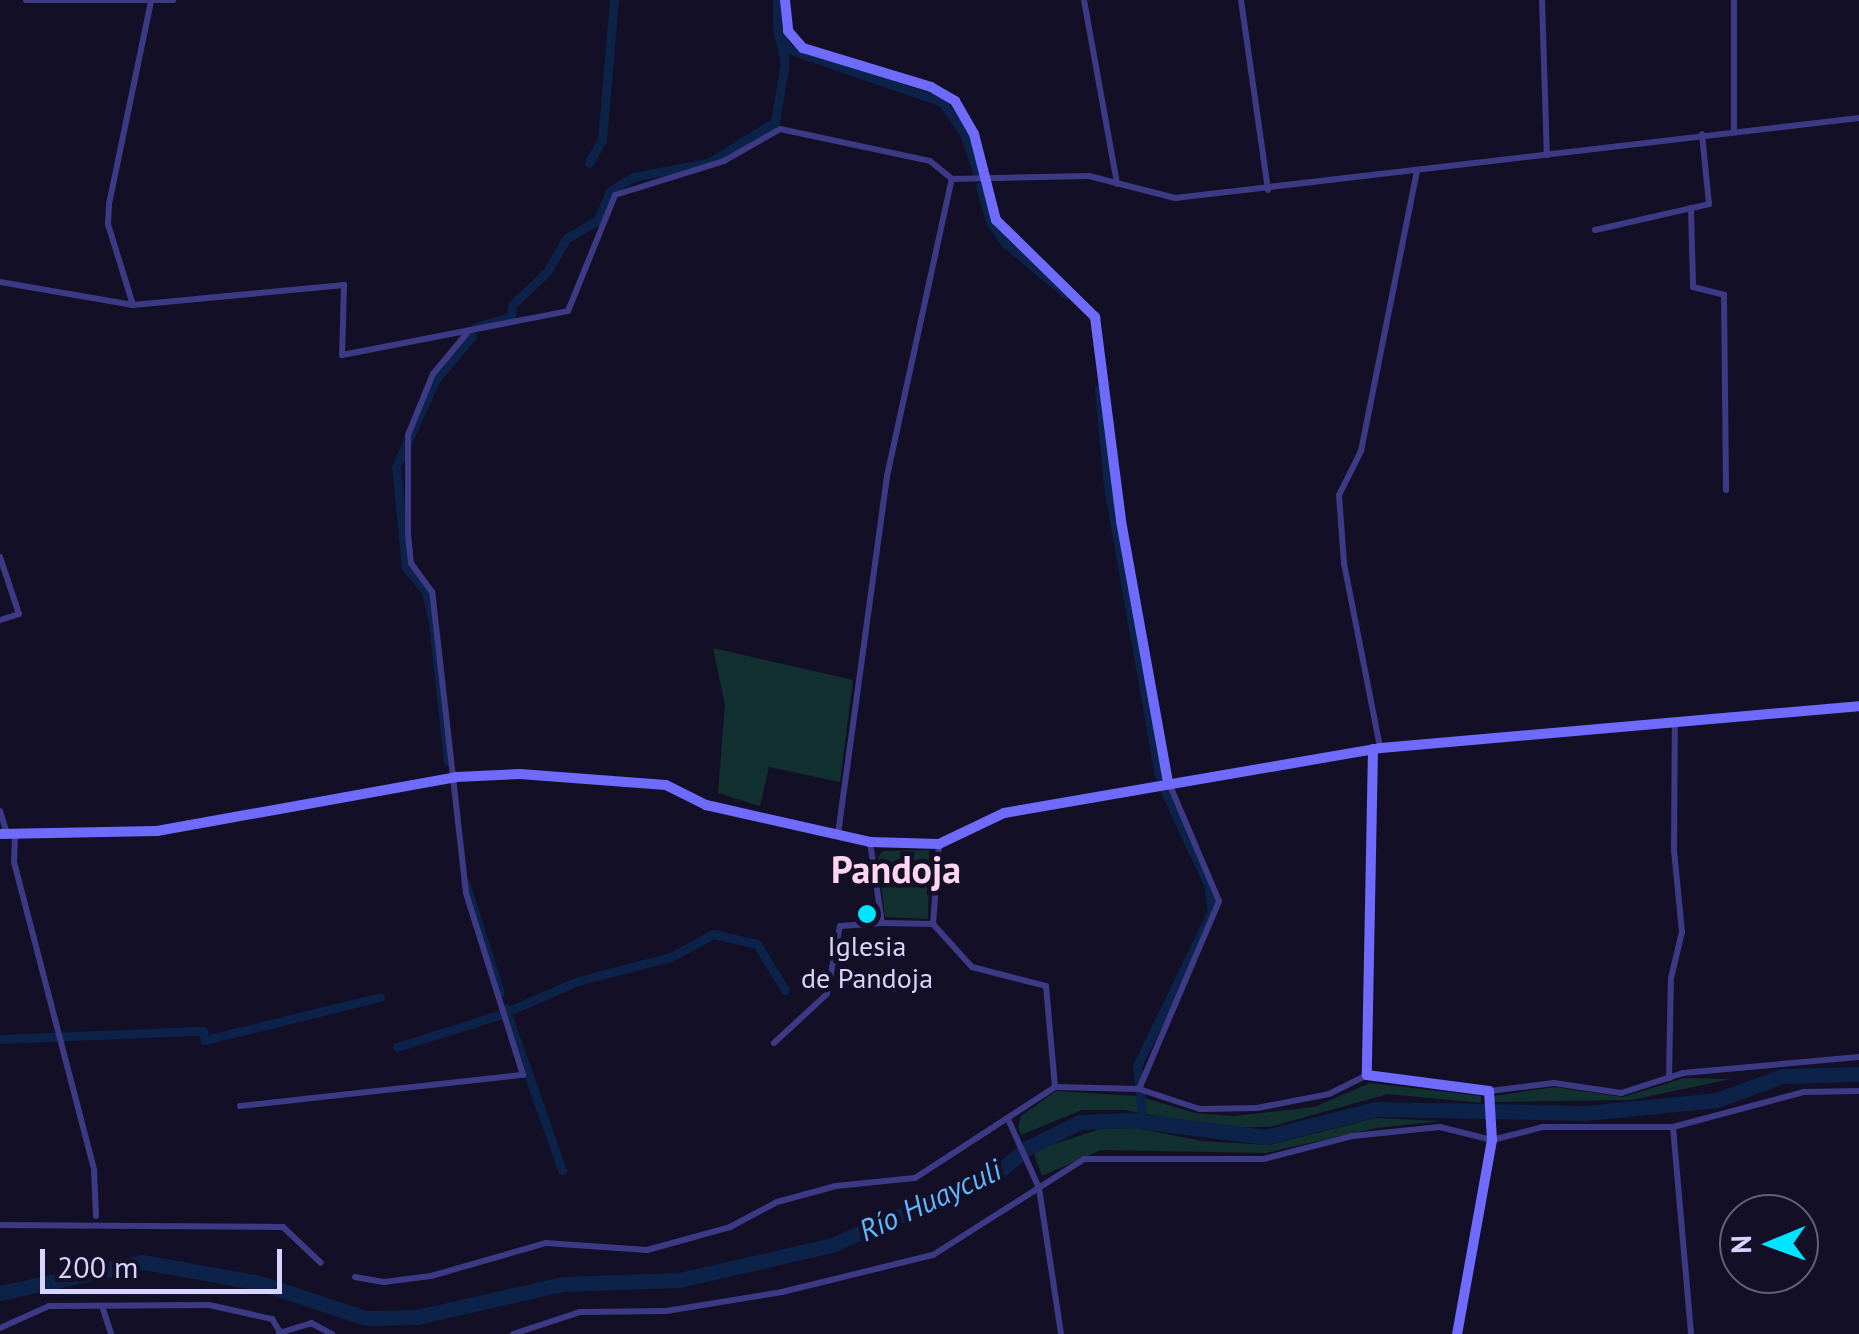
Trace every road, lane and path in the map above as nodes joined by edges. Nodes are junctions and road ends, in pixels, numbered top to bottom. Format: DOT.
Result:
graph roads {
  1 [pos="26,0"];
  2 [pos="173,0"];
  3 [pos="785,0"];
  4 [pos="1084,0"];
  5 [pos="1241,0"];
  6 [pos="1542,0"];
  7 [pos="1734,0"];
  8 [pos="151,2"];
  9 [pos="1859,118"];
  10 [pos="1734,130"];
  11 [pos="1702,134"];
  12 [pos="1548,155"];
  13 [pos="1417,171"];
  14 [pos="952,179"];
  15 [pos="986,180"];
  16 [pos="1117,186"];
  17 [pos="1268,190"];
  18 [pos="1691,208"];
  19 [pos="1595,230"];
  20 [pos="0,282"];
  21 [pos="133,305"];
  22 [pos="467,333"];
  23 [pos="1726,490"];
  24 [pos="0,556"];
  25 [pos="0,620"];
  26 [pos="1859,706"];
  27 [pos="1675,722"];
  28 [pos="1377,749"];
  29 [pos="456,777"];
  30 [pos="1168,781"];
  31 [pos="0,811"];
  32 [pos="8,835"];
  33 [pos="838,835"];
  34 [pos="870,842"];
  35 [pos="939,844"];
  36 [pos="882,922"];
  37 [pos="933,924"];
  38 [pos="774,1043"];
  39 [pos="1859,1057"];
  40 [pos="1367,1075"];
  41 [pos="1669,1078"];
  42 [pos="1055,1087"];
  43 [pos="1139,1089"];
  44 [pos="1859,1091"];
  45 [pos="1490,1096"];
  46 [pos="240,1106"];
  47 [pos="1008,1119"];
  48 [pos="1673,1127"];
  49 [pos="1491,1135"];
  50 [pos="1039,1188"];
  51 [pos="96,1216"];
  52 [pos="0,1225"];
  53 [pos="322,1263"];
  54 [pos="355,1277"];
  55 [pos="103,1309"];
  56 [pos="0,1328"];
  57 [pos="279,1332"];
  58 [pos="112,1334"];
  59 [pos="332,1334"];
  60 [pos="514,1334"];
  61 [pos="1060,1334"];
  62 [pos="1457,1334"];
  63 [pos="1690,1334"];
  1 -- 8 [label="street"];
  2 -- 8 [label="street"];
  3 -- 15 [label="street"];
  4 -- 16 [label="street"];
  5 -- 17 [label="street"];
  6 -- 12 [label="street"];
  7 -- 10 [label="street"];
  8 -- 21 [label="street"];
  9 -- 10 [label="street"];
  10 -- 11 [label="street"];
  11 -- 12 [label="street"];
  11 -- 18 [label="street"];
  12 -- 13 [label="street"];
  13 -- 17 [label="street"];
  13 -- 28 [label="street"];
  14 -- 15 [label="street"];
  14 -- 22 [label="street"];
  14 -- 33 [label="street"];
  15 -- 16 [label="street"];
  15 -- 30 [label="street"];
  16 -- 17 [label="street"];
  18 -- 19 [label="street"];
  18 -- 23 [label="street"];
  20 -- 21 [label="street"];
  21 -- 22 [label="street"];
  22 -- 29 [label="street"];
  24 -- 25 [label="street"];
  26 -- 27 [label="street"];
  27 -- 28 [label="street"];
  27 -- 41 [label="street"];
  28 -- 30 [label="street"];
  28 -- 40 [label="street"];
  29 -- 32 [label="street"];
  29 -- 33 [label="street"];
  29 -- 46 [label="street"];
  30 -- 35 [label="street"];
  30 -- 43 [label="street"];
  31 -- 32 [label="street"];
  32 -- 51 [label="street"];
  33 -- 34 [label="street"];
  34 -- 35 [label="street"];
  34 -- 36 [label="street"];
  35 -- 37 [label="street"];
  36 -- 37 [label="street"];
  36 -- 38 [label="street"];
  37 -- 42 [label="street"];
  39 -- 41 [label="street"];
  40 -- 43 [label="street"];
  40 -- 45 [label="street"];
  41 -- 45 [label="street"];
  42 -- 43 [label="street"];
  42 -- 47 [label="street"];
  44 -- 48 [label="street"];
  45 -- 49 [label="street"];
  47 -- 50 [label="street"];
  47 -- 54 [label="street"];
  48 -- 49 [label="street"];
  48 -- 63 [label="street"];
  49 -- 50 [label="street"];
  49 -- 62 [label="street"];
  50 -- 60 [label="street"];
  50 -- 61 [label="street"];
  52 -- 53 [label="street"];
  55 -- 56 [label="street"];
  55 -- 57 [label="street"];
  55 -- 58 [label="street"];
  57 -- 59 [label="street"];
}
